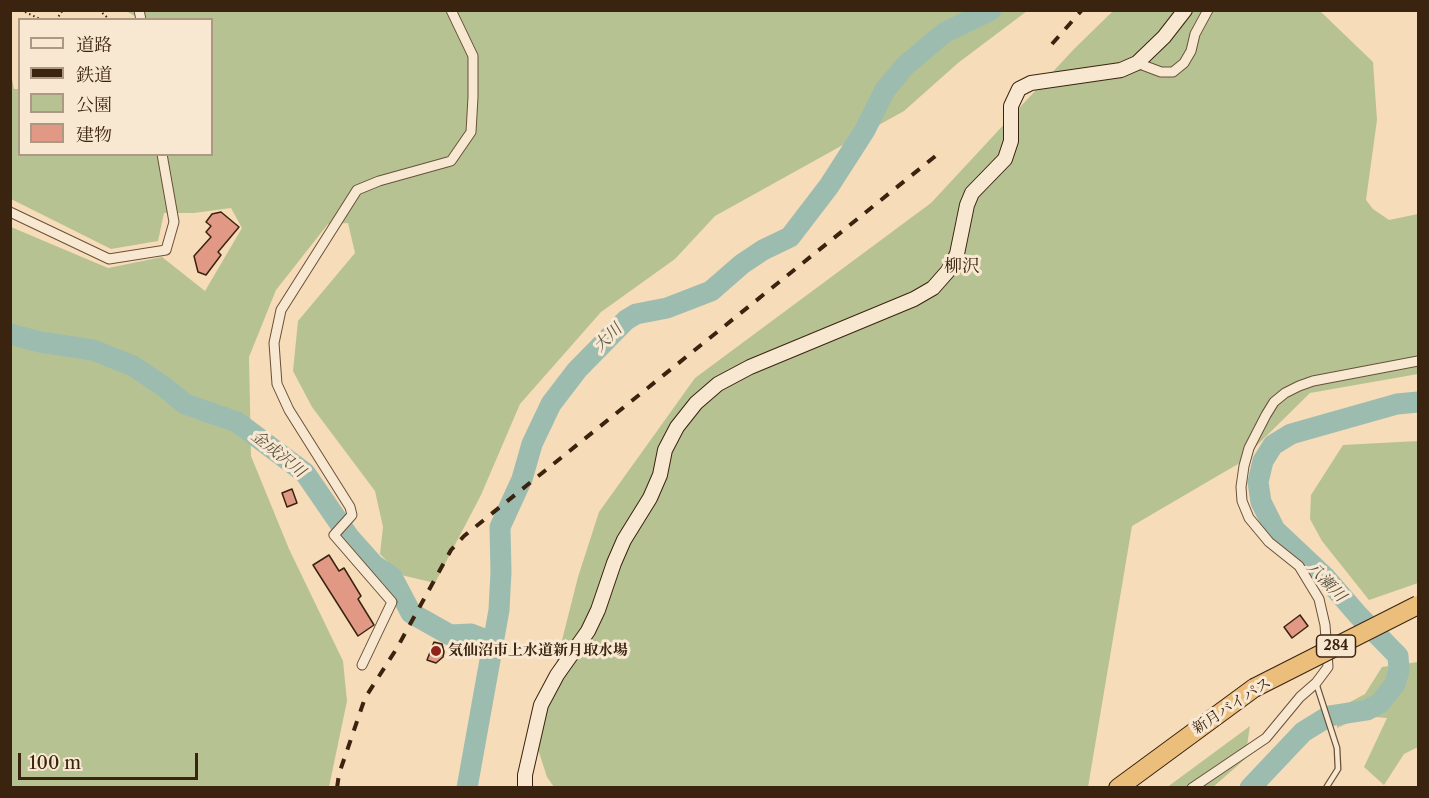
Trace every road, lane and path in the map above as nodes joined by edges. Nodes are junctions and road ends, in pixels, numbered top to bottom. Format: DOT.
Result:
graph roads {
  1 [pos="21,10"];
  2 [pos="451,10"];
  3 [pos="1185,10"];
  4 [pos="1208,10"];
  5 [pos="38,18"];
  6 [pos="1137,63"];
  7 [pos="162,156"];
  8 [pos="10,212"];
  9 [pos="1419,361"];
  10 [pos="1419,605"];
  11 [pos="362,665"];
  12 [pos="1316,683"];
  13 [pos="525,788"];
  14 [pos="1118,788"];
  15 [pos="1192,788"];
  16 [pos="1326,788"];
  1 -- 5 [label="path"];
  2 -- 11 [label="street"];
  3 -- 6 [label="street"];
  4 -- 6 [label="street"];
  6 -- 13 [label="street"];
  7 -- 8 [label="street"];
  9 -- 12 [label="street"];
  10 -- 14 [label="highway, 新月バイパス / 284, bridge"];
  12 -- 15 [label="street"];
  12 -- 16 [label="lane"];
}
